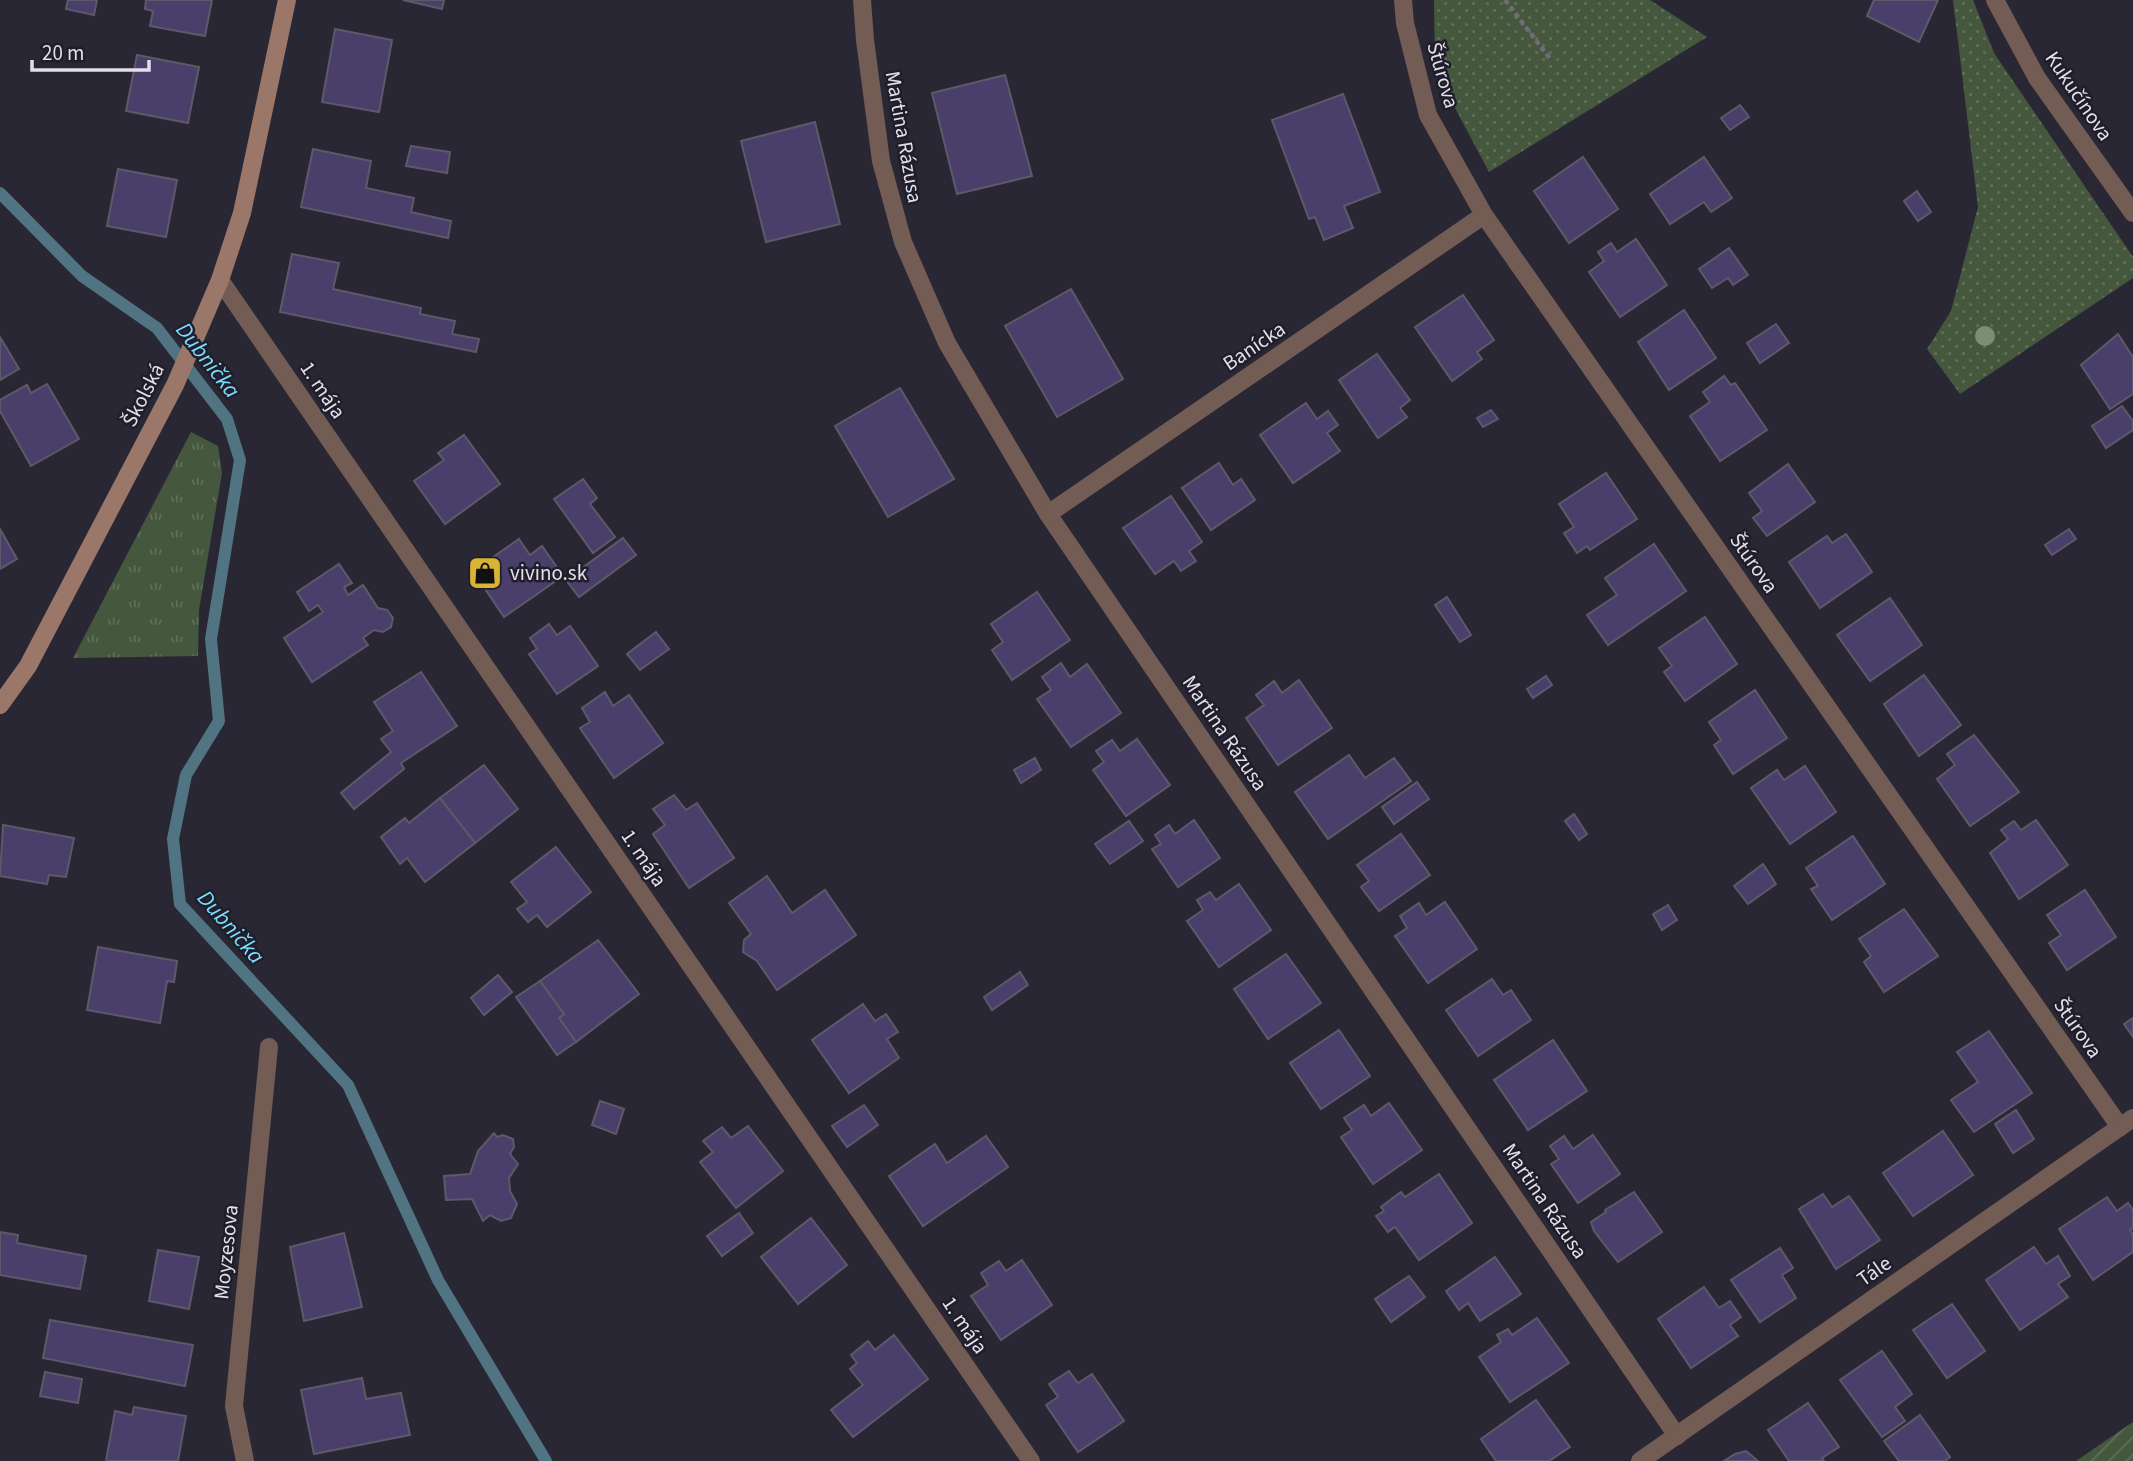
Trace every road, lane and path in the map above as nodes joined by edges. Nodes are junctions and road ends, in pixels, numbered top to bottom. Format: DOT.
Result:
graph roads {
  1 [pos="287,0"];
  2 [pos="862,0"];
  3 [pos="1403,0"];
  4 [pos="1504,0"];
  5 [pos="1995,0"];
  6 [pos="1551,60"];
  7 [pos="2133,213"];
  8 [pos="1485,215"];
  9 [pos="220,280"];
  10 [pos="1048,514"];
  11 [pos="0,705"];
  12 [pos="269,1047"];
  13 [pos="2126,1123"];
  14 [pos="1677,1436"];
  15 [pos="245,1461"];
  16 [pos="1031,1461"];
  17 [pos="1640,1461"];
  1 -- 9 [label="street, Školská"];
  2 -- 10 [label="street, Martina Rázusa"];
  3 -- 8 [label="street, Štúrova"];
  4 -- 6 [label="path"];
  5 -- 7 [label="street, Kukučínova"];
  8 -- 10 [label="street, Banícka"];
  8 -- 13 [label="street, Štúrova"];
  9 -- 11 [label="street, Školská"];
  9 -- 16 [label="street, 1. mája"];
  10 -- 14 [label="street, Martina Rázusa"];
  12 -- 15 [label="street, Moyzesova"];
  13 -- 14 [label="street, Tále"];
  14 -- 17 [label="street, Tále"];
}
